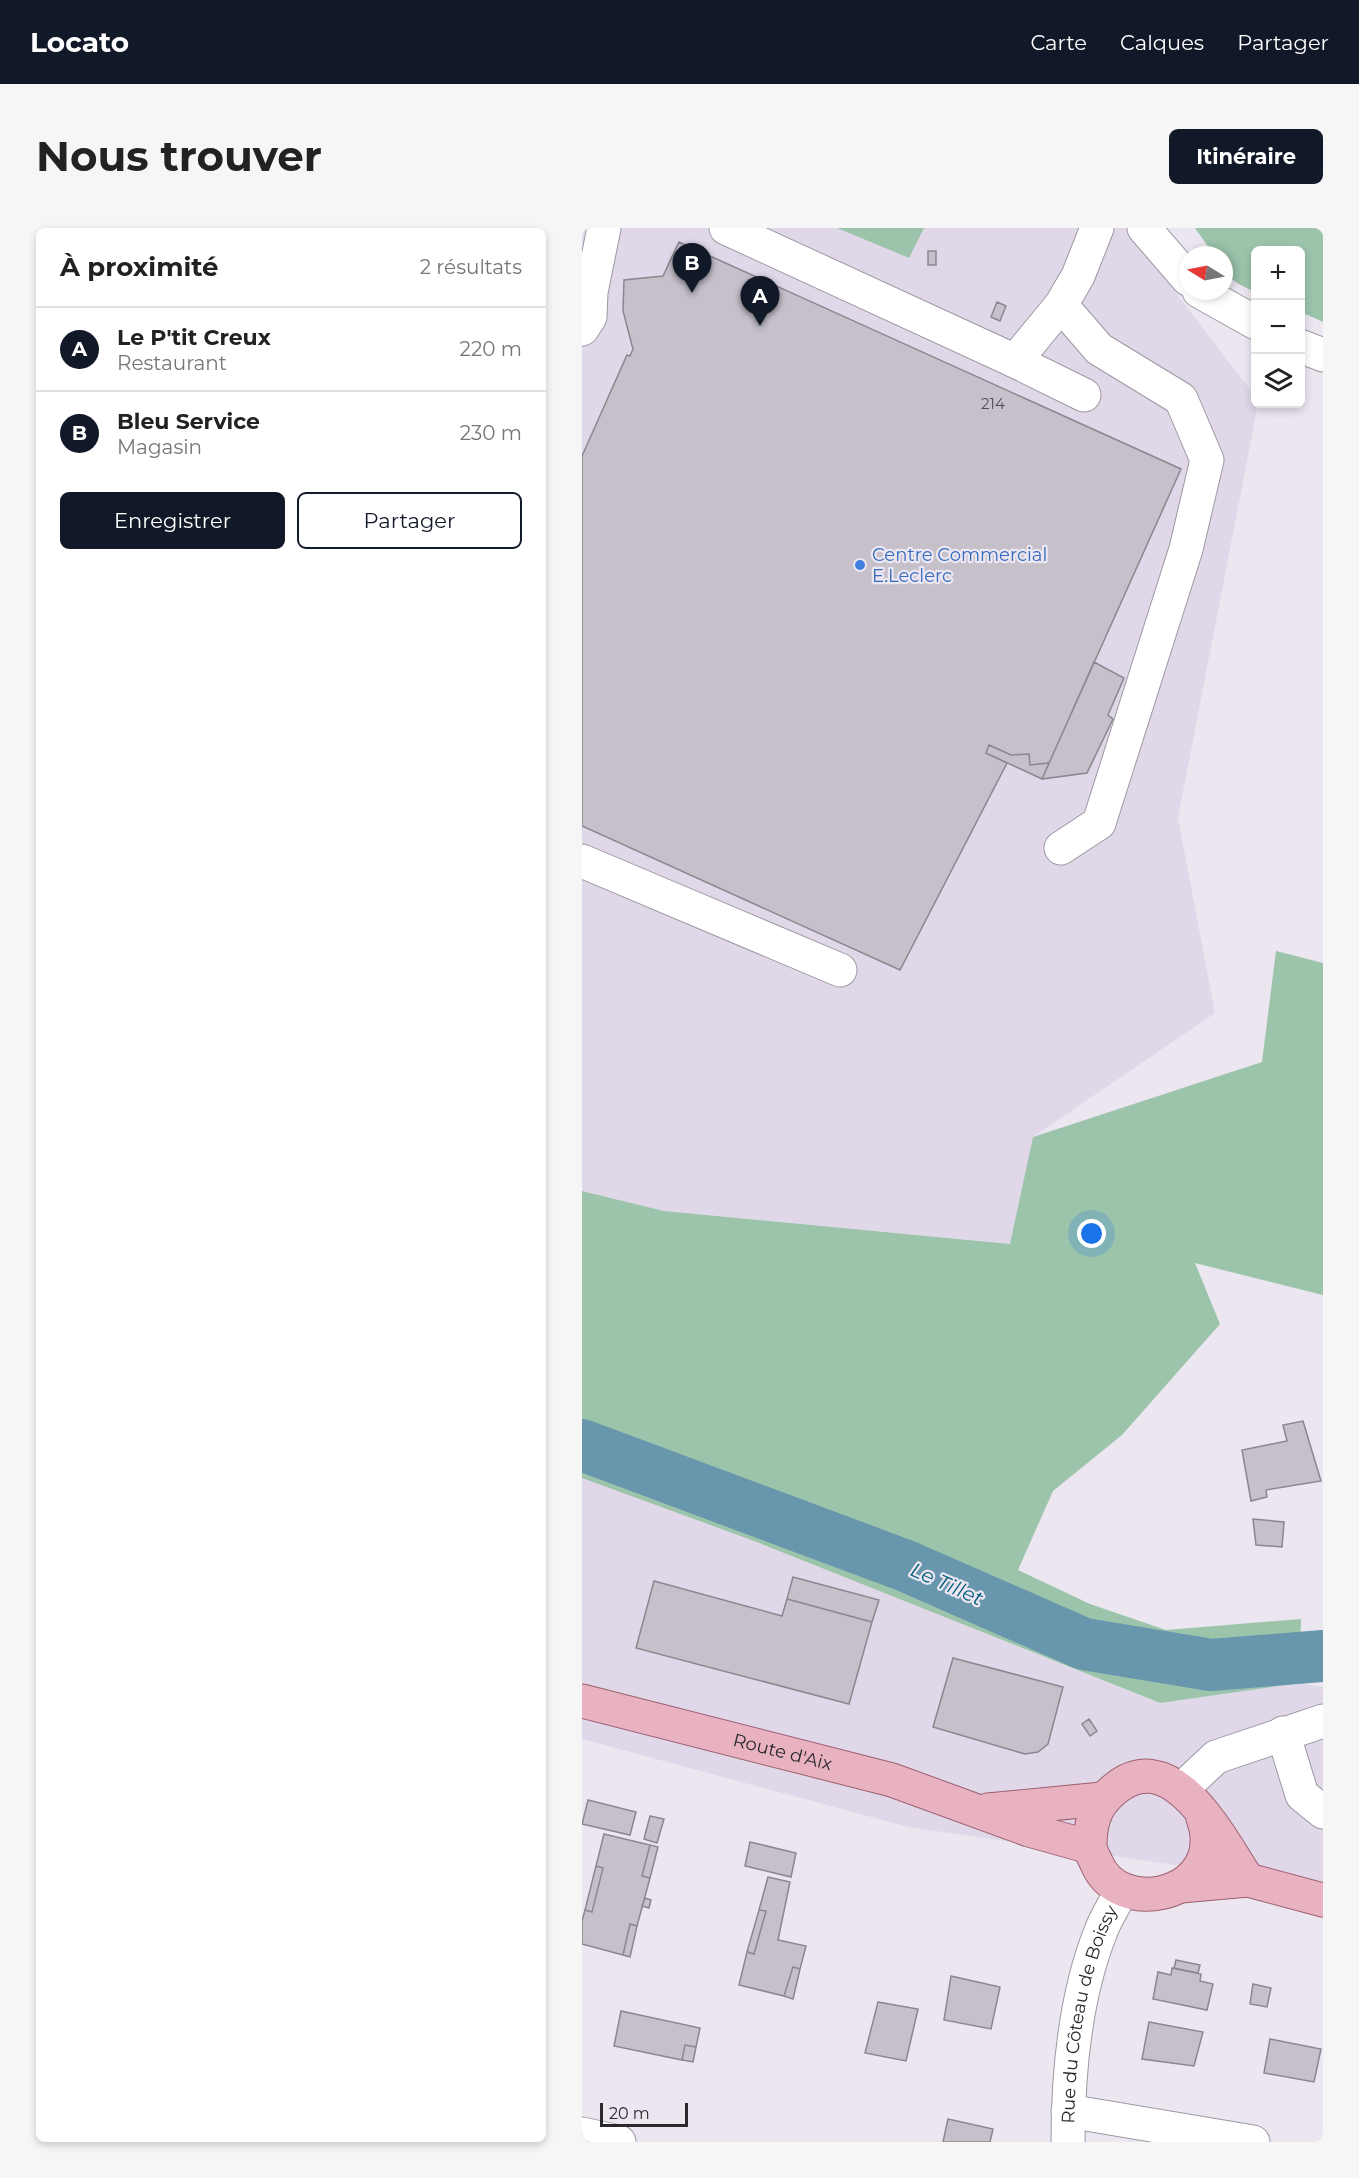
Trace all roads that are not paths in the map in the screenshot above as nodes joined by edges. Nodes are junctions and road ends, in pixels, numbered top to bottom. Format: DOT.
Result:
graph roads {
  1 [pos="726,228"];
  2 [pos="1097,228"];
  3 [pos="1144,228"];
  4 [pos="595,235"];
  5 [pos="1179,269"];
  6 [pos="1216,300"];
  7 [pos="1061,305"];
  8 [pos="1251,319"];
  9 [pos="585,320"];
  10 [pos="1305,348"];
  11 [pos="1323,355"];
  12 [pos="1015,361"];
  13 [pos="1084,395"];
  14 [pos="1061,848"];
  15 [pos="582,861"];
  16 [pos="840,970"];
  17 [pos="582,1701"];
  18 [pos="1323,1721"];
  19 [pos="1283,1733"];
  20 [pos="1102,1799"];
  21 [pos="1192,1799"];
  22 [pos="980,1810"];
  23 [pos="1323,1812"];
  24 [pos="1090,1847"];
  25 [pos="1248,1880"];
  26 [pos="1181,1886"];
  27 [pos="1122,1890"];
  28 [pos="1323,1900"];
  29 [pos="1068,2127"];
  30 [pos="582,2134"];
  31 [pos="620,2142"];
  32 [pos="1252,2142"];
  1 -- 12 [label="street"];
  2 -- 7 [label="street"];
  3 -- 5 [label="street"];
  4 -- 9 [label="street"];
  6 -- 8 [label="street"];
  7 -- 12 [label="street"];
  7 -- 14 [label="street"];
  10 -- 11 [label="street"];
  12 -- 13 [label="street"];
  15 -- 16 [label="street"];
  17 -- 22 [label="main road, Route d'Aix"];
  18 -- 19 [label="street"];
  19 -- 21 [label="street"];
  19 -- 23 [label="street"];
  20 -- 21 [label="main road"];
  20 -- 22 [label="main road, Route d'Aix"];
  20 -- 24 [label="main road"];
  21 -- 25 [label="main road"];
  21 -- 26 [label="main road"];
  22 -- 24 [label="main road, Route d'Aix"];
  24 -- 27 [label="main road"];
  25 -- 26 [label="main road"];
  25 -- 28 [label="main road"];
  26 -- 27 [label="main road"];
  27 -- 29 [label="street, Rue du Côteau de Boissy"];
  29 -- 32 [label="street"];
  30 -- 31 [label="street"];
}
